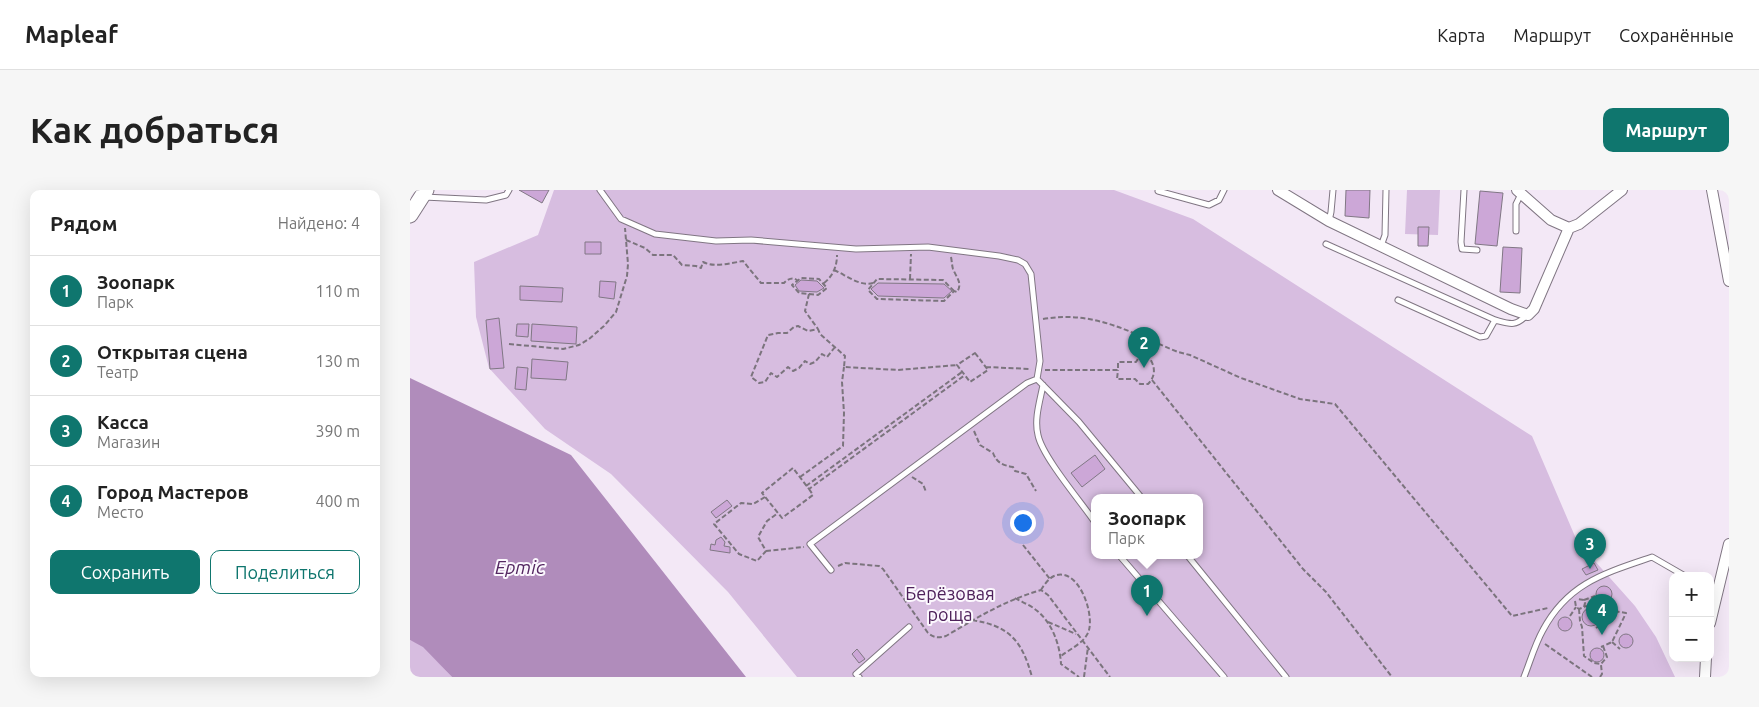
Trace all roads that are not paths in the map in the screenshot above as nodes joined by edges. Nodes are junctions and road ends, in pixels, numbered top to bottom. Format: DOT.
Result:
graph roads {
  1 [pos="509,190"];
  2 [pos="600,190"];
  3 [pos="1224,190"];
  4 [pos="1278,190"];
  5 [pos="1333,190"];
  6 [pos="1386,190"];
  7 [pos="1464,190"];
  8 [pos="1622,190"];
  9 [pos="1712,190"];
  10 [pos="1158,192"];
  11 [pos="1519,192"];
  12 [pos="424,193"];
  13 [pos="410,215"];
  14 [pos="1328,222"];
  15 [pos="1569,228"];
  16 [pos="1516,231"];
  17 [pos="1326,244"];
  18 [pos="1381,246"];
  19 [pos="1477,250"];
  20 [pos="1729,281"];
  21 [pos="1398,300"];
  22 [pos="1528,315"];
  23 [pos="1495,320"];
  24 [pos="1037,379"];
  25 [pos="1043,385"];
  26 [pos="1139,494"];
  27 [pos="1091,517"];
  28 [pos="1729,544"];
  29 [pos="1122,559"];
  30 [pos="1190,559"];
  31 [pos="831,570"];
  32 [pos="1678,572"];
  33 [pos="1714,592"];
  34 [pos="909,627"];
  35 [pos="1706,662"];
  36 [pos="859,677"];
  37 [pos="1224,677"];
  38 [pos="1286,677"];
  39 [pos="1524,677"];
  40 [pos="1705,677"];
  1 -- 12 [label="lane"];
  2 -- 24 [label="lane"];
  3 -- 10 [label="lane"];
  4 -- 14 [label="street"];
  5 -- 14 [label="lane"];
  6 -- 18 [label="lane"];
  7 -- 19 [label="lane"];
  8 -- 15 [label="street"];
  9 -- 20 [label="street"];
  11 -- 15 [label="street"];
  11 -- 16 [label="lane"];
  12 -- 13 [label="main road"];
  14 -- 18 [label="street"];
  15 -- 22 [label="street"];
  17 -- 23 [label="lane"];
  18 -- 22 [label="street"];
  21 -- 23 [label="lane"];
  22 -- 23 [label="lane"];
  24 -- 25 [label="lane"];
  24 -- 31 [label="lane"];
  25 -- 26 [label="lane"];
  25 -- 27 [label="lane"];
  28 -- 33 [label="street"];
  29 -- 37 [label="lane"];
  30 -- 38 [label="lane"];
  32 -- 39 [label="lane"];
  34 -- 36 [label="lane"];
  35 -- 40 [label="street"];
}
